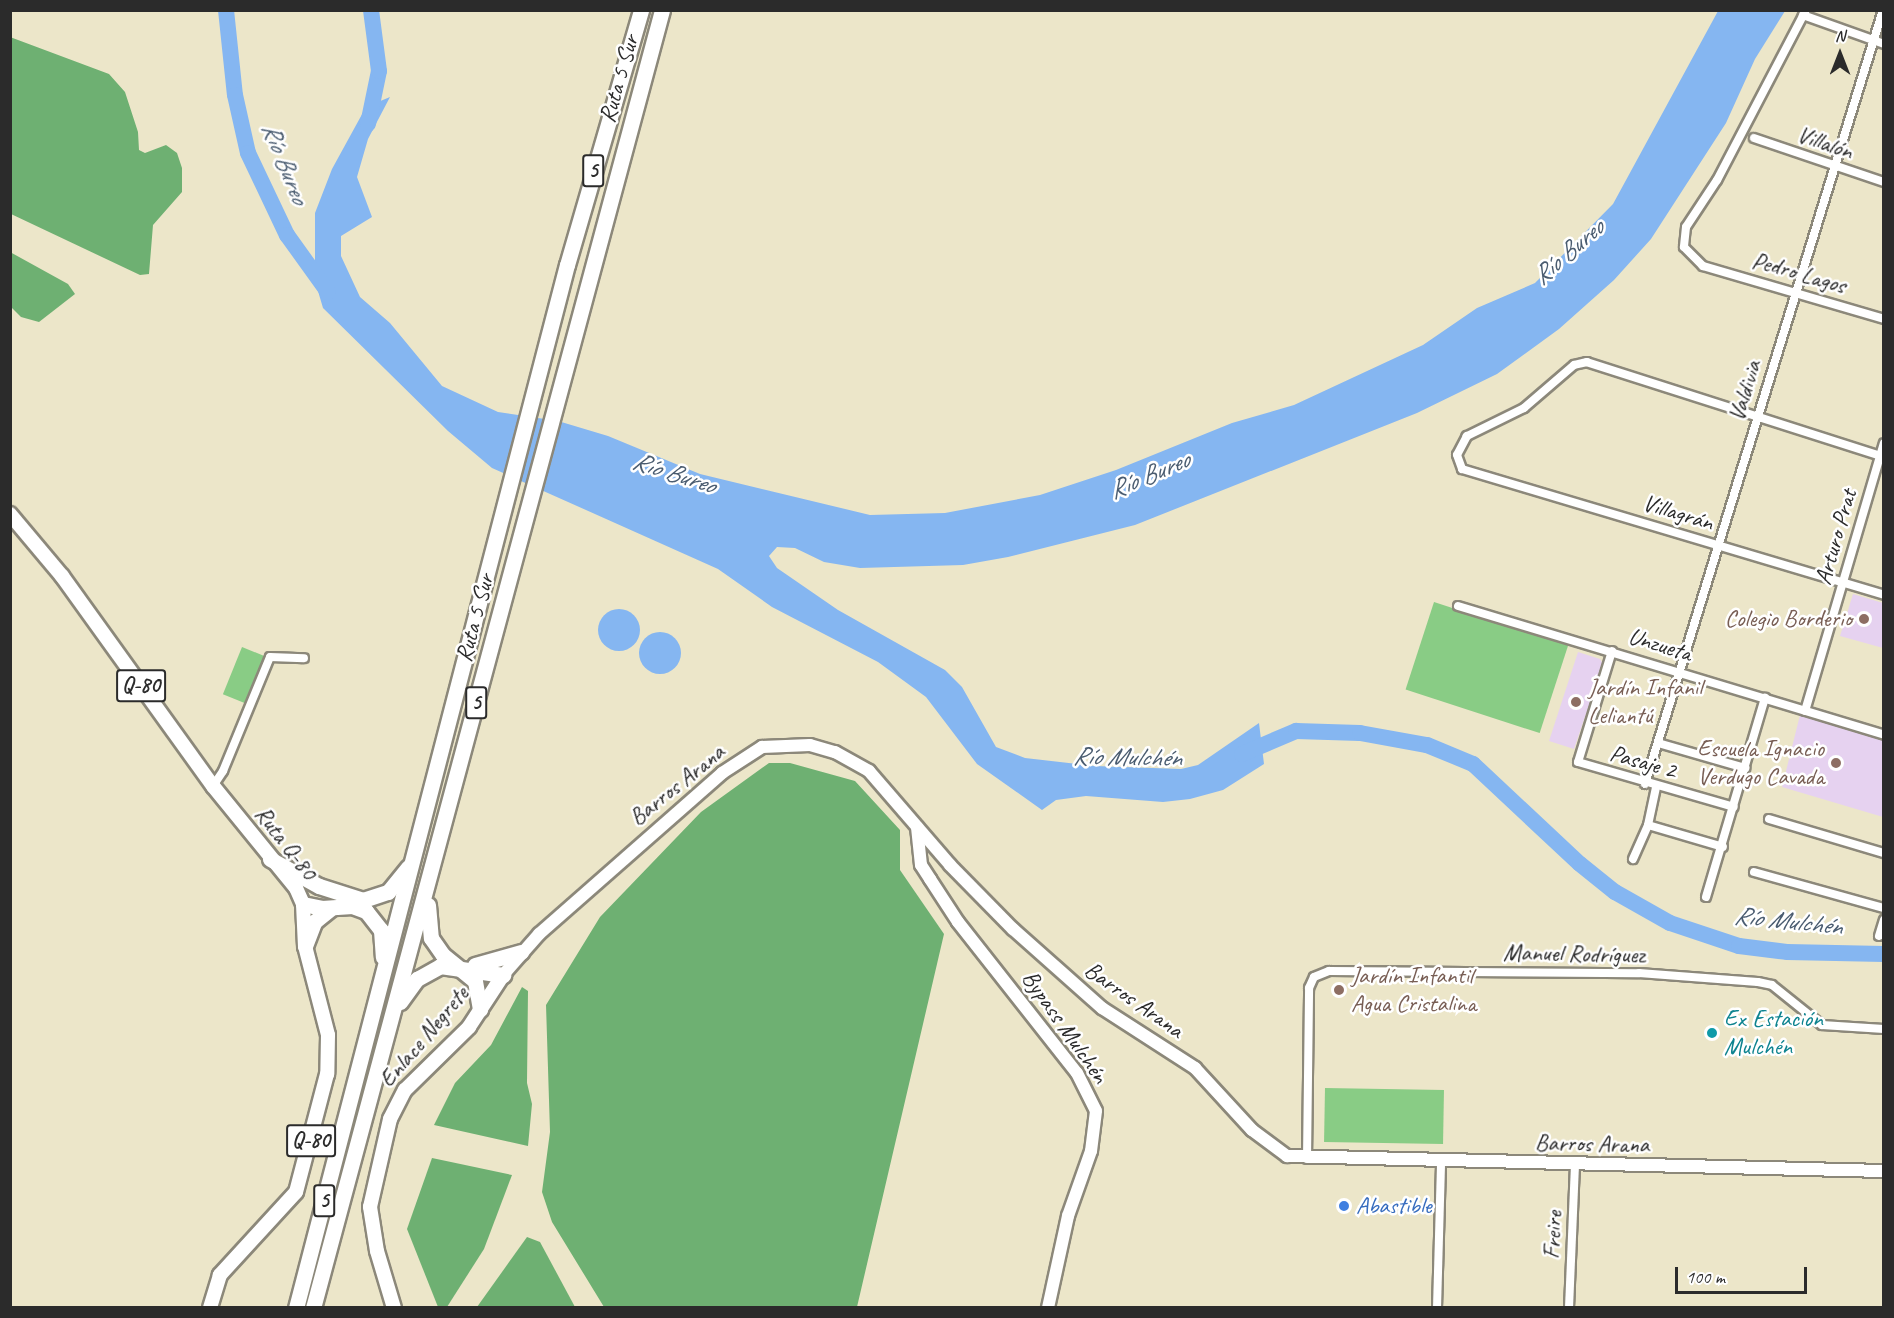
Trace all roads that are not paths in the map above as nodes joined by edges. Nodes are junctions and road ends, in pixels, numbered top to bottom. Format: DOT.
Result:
graph roads {
  1 [pos="641,10"];
  2 [pos="662,10"];
  3 [pos="1883,10"];
  4 [pos="1804,13"];
  5 [pos="1873,41"];
  6 [pos="1884,44"];
  7 [pos="1754,138"];
  8 [pos="1834,168"];
  9 [pos="1884,182"];
  10 [pos="1796,293"];
  11 [pos="1884,319"];
  12 [pos="1758,418"];
  13 [pos="1884,443"];
  14 [pos="1882,457"];
  15 [pos="10,513"];
  16 [pos="1719,545"];
  17 [pos="1842,583"];
  18 [pos="1884,595"];
  19 [pos="1458,606"];
  20 [pos="1612,651"];
  21 [pos="304,658"];
  22 [pos="1680,672"];
  23 [pos="1765,698"];
  24 [pos="1805,711"];
  25 [pos="1884,735"];
  26 [pos="1658,743"];
  27 [pos="1745,768"];
  28 [pos="1645,784"];
  29 [pos="213,786"];
  30 [pos="1656,787"];
  31 [pos="1734,807"];
  32 [pos="1769,819"];
  33 [pos="1648,825"];
  34 [pos="917,827"];
  35 [pos="1723,847"];
  36 [pos="1884,853"];
  37 [pos="416,855"];
  38 [pos="270,859"];
  39 [pos="1633,859"];
  40 [pos="1754,872"];
  41 [pos="430,876"];
  42 [pos="330,891"];
  43 [pos="1706,897"];
  44 [pos="303,904"];
  45 [pos="331,908"];
  46 [pos="1884,908"];
  47 [pos="1884,921"];
  48 [pos="1879,936"];
  49 [pos="305,946"];
  50 [pos="521,952"];
  51 [pos="460,966"];
  52 [pos="502,975"];
  53 [pos="383,978"];
  54 [pos="480,1010"];
  55 [pos="391,1018"];
  56 [pos="1884,1029"];
  57 [pos="1306,1159"];
  58 [pos="1441,1162"];
  59 [pos="1575,1165"];
  60 [pos="1884,1171"];
  61 [pos="210,1308"];
  62 [pos="296,1308"];
  63 [pos="313,1308"];
  64 [pos="394,1308"];
  65 [pos="1048,1308"];
  66 [pos="1437,1308"];
  67 [pos="1569,1308"];
  1 -- 37 [label="highway, Ruta 5 Sur / 5"];
  2 -- 41 [label="highway, Ruta 5 Sur / 5"];
  3 -- 5 [label="street, Valdivia"];
  4 -- 5 [label="street"];
  4 -- 10 [label="street, Pedro Lagos"];
  5 -- 6 [label="street"];
  5 -- 8 [label="street, Valdivia"];
  7 -- 8 [label="street, Villalón"];
  8 -- 9 [label="street, Villalón"];
  8 -- 10 [label="street, Valdivia"];
  10 -- 11 [label="street, Pedro Lagos"];
  10 -- 12 [label="street, Valdivia"];
  12 -- 14 [label="street"];
  12 -- 16 [label="street, Valdivia"];
  12 -- 16 [label="street, Villagrán"];
  13 -- 14 [label="street, Arturo Prat"];
  14 -- 17 [label="street, Arturo Prat"];
  15 -- 29 [label="main road, Ruta Q-80 / Q-80"];
  16 -- 17 [label="street, Villagrán"];
  16 -- 22 [label="street, Valdivia"];
  17 -- 18 [label="street, Villagrán"];
  17 -- 24 [label="street, Arturo Prat"];
  19 -- 20 [label="street, Unzueta"];
  20 -- 22 [label="street, Unzueta"];
  20 -- 28 [label="street, Pasaje 2"];
  21 -- 29 [label="street"];
  22 -- 23 [label="street, Unzueta"];
  22 -- 26 [label="street, Valdivia"];
  23 -- 24 [label="street, Unzueta"];
  23 -- 27 [label="street"];
  24 -- 25 [label="street, Unzueta"];
  26 -- 27 [label="street"];
  26 -- 28 [label="street, Valdivia"];
  27 -- 31 [label="street"];
  28 -- 30 [label="street, Pasaje 2"];
  29 -- 38 [label="main road, Ruta Q-80 / Q-80"];
  30 -- 31 [label="street, Pasaje 2"];
  30 -- 33 [label="street"];
  31 -- 35 [label="street"];
  32 -- 36 [label="street"];
  33 -- 35 [label="street"];
  33 -- 39 [label="street"];
  34 -- 50 [label="main road, Barros Arana"];
  34 -- 57 [label="main road, Barros Arana"];
  34 -- 65 [label="main road, Bypass Mulchén"];
  35 -- 43 [label="street"];
  37 -- 42 [label="highway"];
  37 -- 53 [label="highway, Ruta 5 Sur / 5"];
  38 -- 42 [label="highway"];
  38 -- 44 [label="main road, Ruta Q-80 / Q-80"];
  40 -- 46 [label="street"];
  41 -- 51 [label="highway"];
  41 -- 55 [label="highway, Ruta 5 Sur / 5"];
  42 -- 44 [label="highway"];
  44 -- 45 [label="highway"];
  44 -- 49 [label="main road, Ruta Q-80 / Q-80"];
  45 -- 49 [label="highway"];
  45 -- 53 [label="highway"];
  47 -- 48 [label="street"];
  49 -- 61 [label="main road, Ruta Q-80 / Q-80"];
  50 -- 51 [label="highway"];
  50 -- 52 [label="main road, Barros Arana"];
  51 -- 52 [label="highway"];
  51 -- 54 [label="highway"];
  51 -- 55 [label="highway"];
  52 -- 54 [label="main road, Enlace Negrete"];
  53 -- 62 [label="highway, Ruta 5 Sur / 5"];
  54 -- 64 [label="main road, Enlace Negrete"];
  55 -- 63 [label="highway, Ruta 5 Sur / 5"];
  56 -- 57 [label="street, Manuel Rodríguez"];
  57 -- 58 [label="main road, Barros Arana"];
  58 -- 59 [label="main road, Barros Arana"];
  58 -- 66 [label="street"];
  59 -- 60 [label="main road, Barros Arana"];
  59 -- 67 [label="street, Freire"];
}
